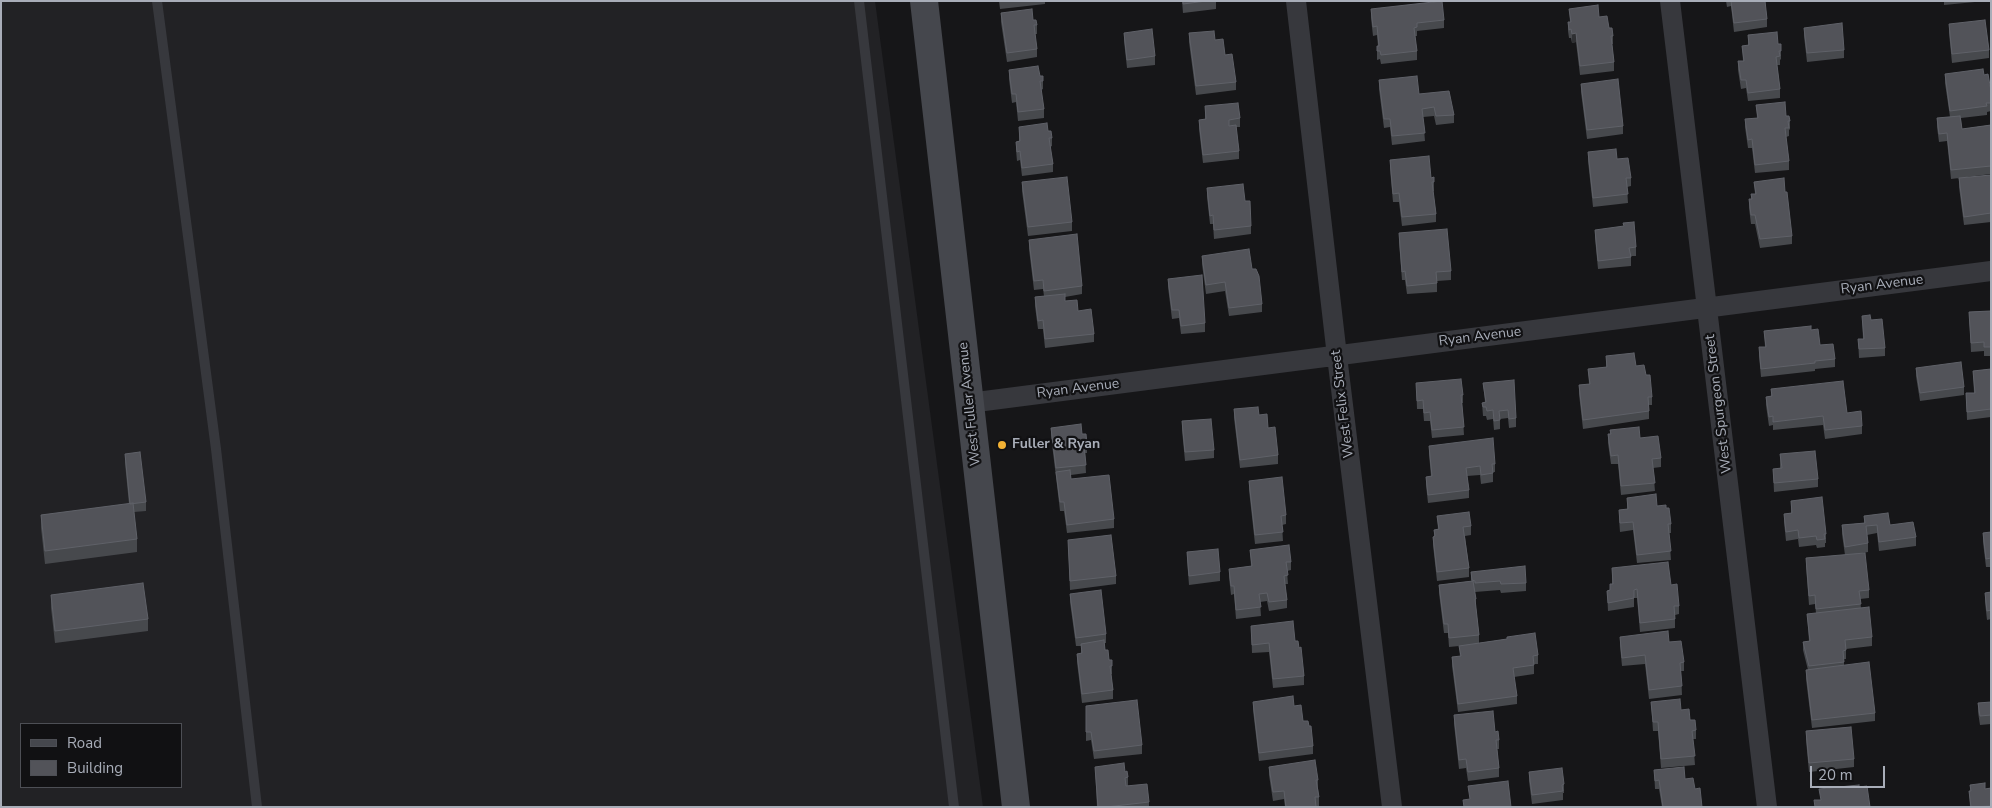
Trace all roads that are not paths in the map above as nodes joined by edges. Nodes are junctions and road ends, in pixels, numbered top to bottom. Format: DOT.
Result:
graph roads {
  1 [pos="157,1"];
  2 [pos="859,1"];
  3 [pos="924,1"];
  4 [pos="1296,1"];
  5 [pos="1670,1"];
  6 [pos="1991,271"];
  7 [pos="1707,308"];
  8 [pos="1337,356"];
  9 [pos="970,403"];
  10 [pos="257,807"];
  11 [pos="954,807"];
  12 [pos="1016,807"];
  13 [pos="1392,807"];
  14 [pos="1767,807"];
  1 -- 10 [label="lane"];
  2 -- 11 [label="lane"];
  3 -- 9 [label="street, West Fuller Avenue"];
  4 -- 8 [label="street, West Felix Street"];
  5 -- 7 [label="street, West Spurgeon Street"];
  6 -- 7 [label="street, Ryan Avenue"];
  7 -- 8 [label="street, Ryan Avenue"];
  7 -- 14 [label="street, West Spurgeon Street"];
  8 -- 9 [label="street, Ryan Avenue"];
  8 -- 13 [label="street, West Felix Street"];
  9 -- 12 [label="street, West Fuller Avenue"];
}
